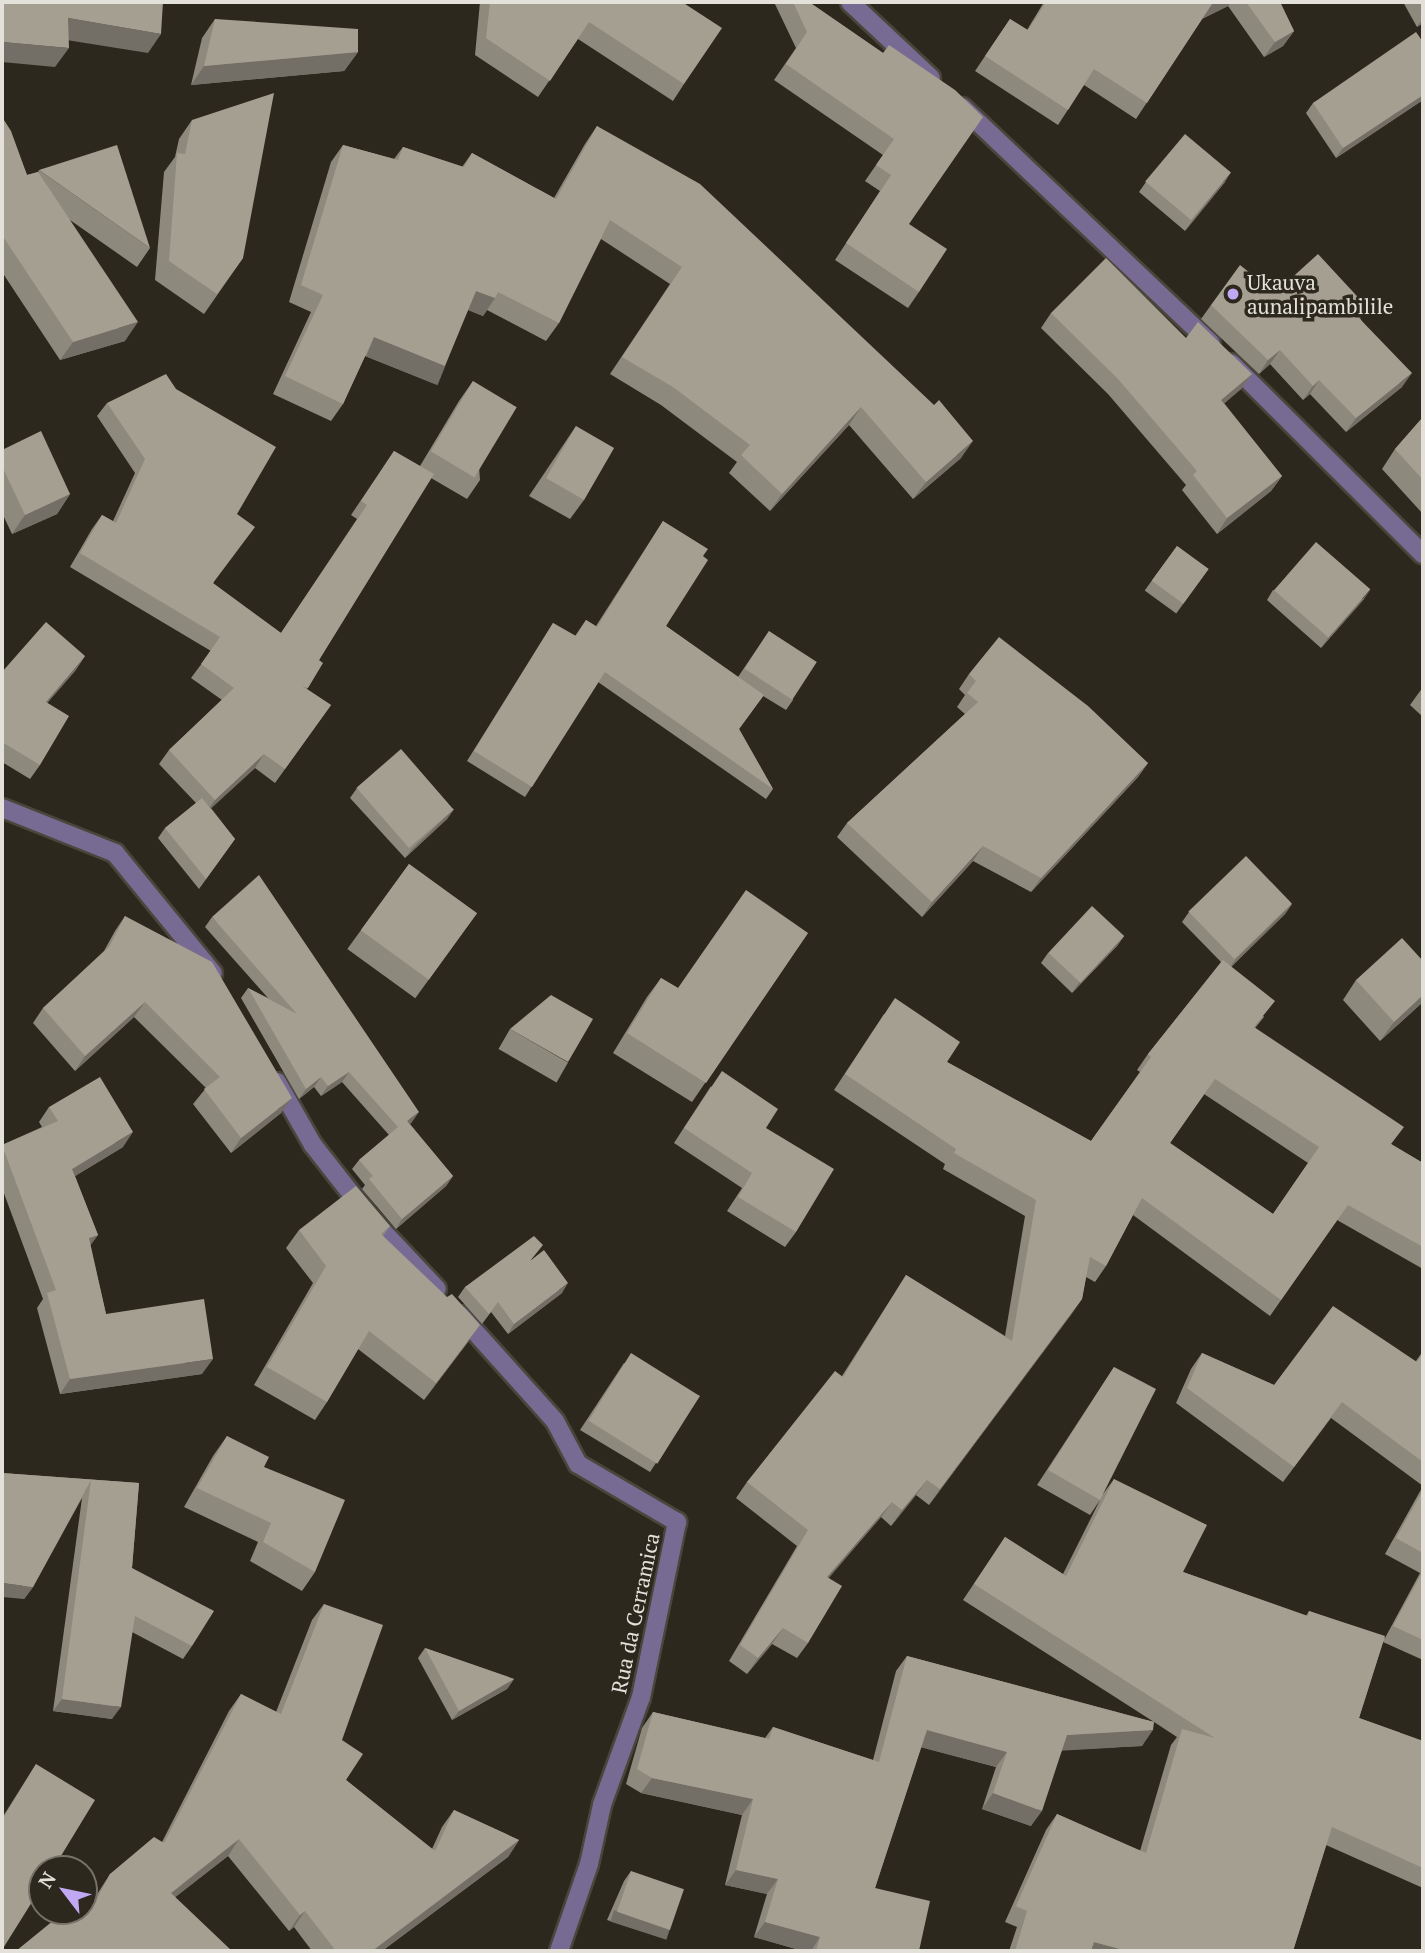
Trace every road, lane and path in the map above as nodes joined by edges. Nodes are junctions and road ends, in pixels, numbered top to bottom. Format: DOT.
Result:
graph roads {
  1 [pos="849,2"];
  2 [pos="1423,554"];
  3 [pos="2,808"];
  4 [pos="223,989"];
  5 [pos="265,1061"];
  6 [pos="559,1951"];
  1 -- 2 [label="street"];
  3 -- 4 [label="street"];
  5 -- 6 [label="street, Rua da Cerramica"];
}
